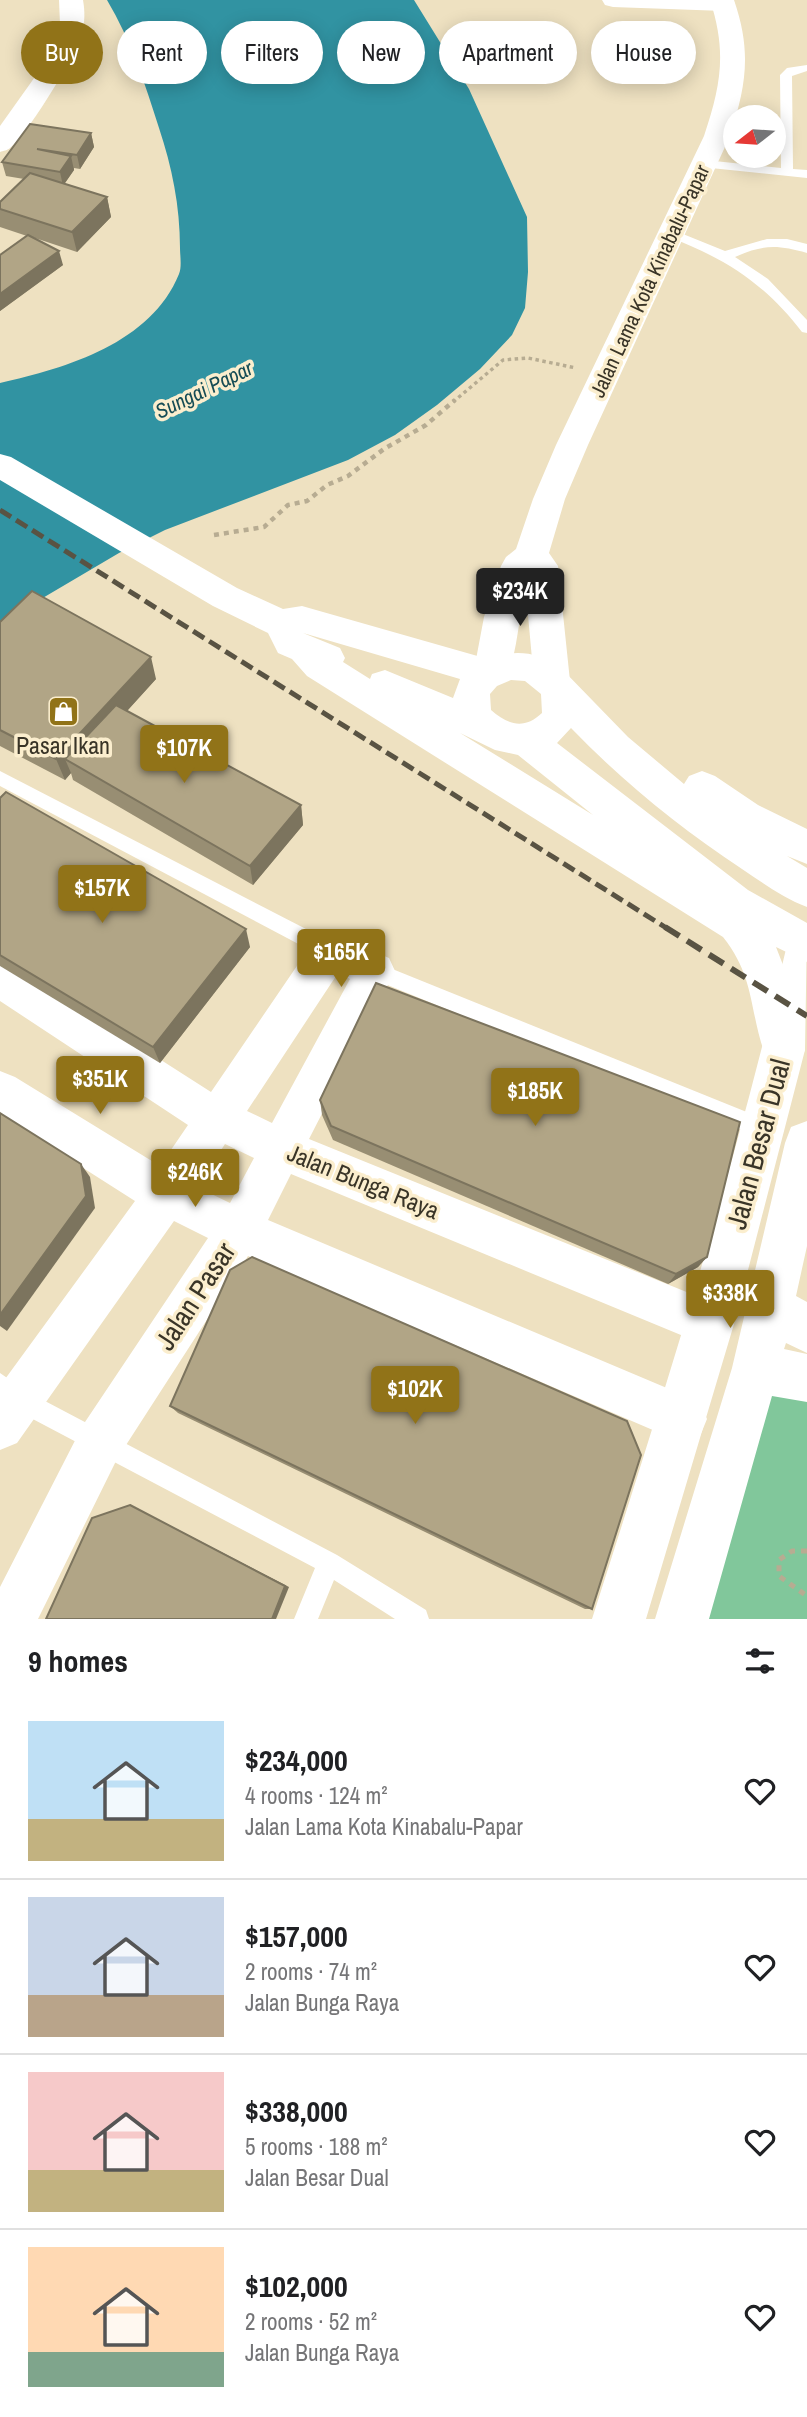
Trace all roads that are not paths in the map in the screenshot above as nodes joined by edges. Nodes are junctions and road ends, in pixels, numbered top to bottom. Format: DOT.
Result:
graph roads {
  1 [pos="71,0"];
  2 [pos="613,0"];
  3 [pos="723,2"];
  4 [pos="807,68"];
  5 [pos="0,144"];
  6 [pos="705,164"];
  7 [pos="787,172"];
  8 [pos="807,174"];
  9 [pos="673,234"];
  10 [pos="807,249"];
  11 [pos="728,256"];
  12 [pos="802,315"];
  13 [pos="807,329"];
  14 [pos="0,465"];
  15 [pos="531,555"];
  16 [pos="292,636"];
  17 [pos="489,671"];
  18 [pos="555,686"];
  19 [pos="480,726"];
  20 [pos="604,739"];
  21 [pos="526,740"];
  22 [pos="0,778"];
  23 [pos="20,788"];
  24 [pos="7,803"];
  25 [pos="807,847"];
  26 [pos="807,889"];
  27 [pos="807,947"];
  28 [pos="330,951"];
  29 [pos="375,971"];
  30 [pos="0,979"];
  31 [pos="784,1050"];
  32 [pos="0,1091"];
  33 [pos="216,1119"];
  34 [pos="762,1128"];
  35 [pos="807,1143"];
  36 [pos="280,1148"];
  37 [pos="166,1195"];
  38 [pos="239,1230"];
  39 [pos="789,1319"];
  40 [pos="709,1324"];
  41 [pos="756,1368"];
  42 [pos="807,1378"];
  43 [pos="6,1403"];
  44 [pos="683,1419"];
  45 [pos="100,1442"];
  46 [pos="329,1563"];
  47 [pos="11,1619"];
  48 [pos="306,1619"];
  49 [pos="417,1619"];
  50 [pos="619,1619"];
  51 [pos="682,1619"];
  1 -- 5 [label="main road"];
  2 -- 3 [label="street"];
  3 -- 6 [label="main road, Jalan Lama Kota Kinabalu-Papar"];
  4 -- 7 [label="lane"];
  6 -- 7 [label="lane"];
  6 -- 9 [label="main road, Jalan Lama Kota Kinabalu-Papar"];
  7 -- 8 [label="lane"];
  9 -- 11 [label="lane"];
  9 -- 15 [label="main road, Jalan Lama Kota Kinabalu-Papar"];
  10 -- 11 [label="lane"];
  11 -- 12 [label="lane"];
  12 -- 13 [label="lane"];
  14 -- 16 [label="main road"];
  15 -- 17 [label="main road, Jalan Lama Kota Kinabalu-Papar"];
  15 -- 18 [label="main road"];
  16 -- 17 [label="main road"];
  16 -- 19 [label="main road"];
  16 -- 31 [label="main road"];
  17 -- 18 [label="main road"];
  17 -- 19 [label="main road"];
  18 -- 20 [label="main road"];
  18 -- 21 [label="main road"];
  19 -- 21 [label="main road"];
  20 -- 25 [label="main road"];
  20 -- 26 [label="main road"];
  21 -- 27 [label="main road"];
  22 -- 23 [label="lane"];
  23 -- 24 [label="lane"];
  23 -- 28 [label="lane"];
  27 -- 31 [label="main road, Jalan Besar Dual"];
  28 -- 29 [label="street"];
  28 -- 33 [label="street"];
  29 -- 34 [label="lane"];
  29 -- 36 [label="street, Jalan Pasar"];
  30 -- 33 [label="street, Jalan Bunga Raya"];
  31 -- 34 [label="main road, Jalan Besar Dual"];
  32 -- 37 [label="street"];
  33 -- 36 [label="street, Jalan Bunga Raya"];
  33 -- 37 [label="street"];
  34 -- 40 [label="main road, Jalan Besar Dual"];
  35 -- 39 [label="main road, Jalan Besar Dual"];
  36 -- 38 [label="street, Jalan Pasar"];
  36 -- 40 [label="street, Jalan Bunga Raya"];
  37 -- 38 [label="street"];
  37 -- 43 [label="street"];
  38 -- 44 [label="street"];
  38 -- 45 [label="street, Jalan Pasar"];
  39 -- 41 [label="main road, Jalan Besar Dual"];
  40 -- 44 [label="main road, Jalan Besar Dual"];
  41 -- 42 [label="main road"];
  41 -- 51 [label="main road, Jalan Besar Dual"];
  43 -- 45 [label="lane"];
  44 -- 50 [label="main road, Jalan Besar Dual"];
  45 -- 46 [label="lane"];
  45 -- 47 [label="street, Jalan Pasar"];
  46 -- 48 [label="lane"];
  46 -- 49 [label="lane"];
}
